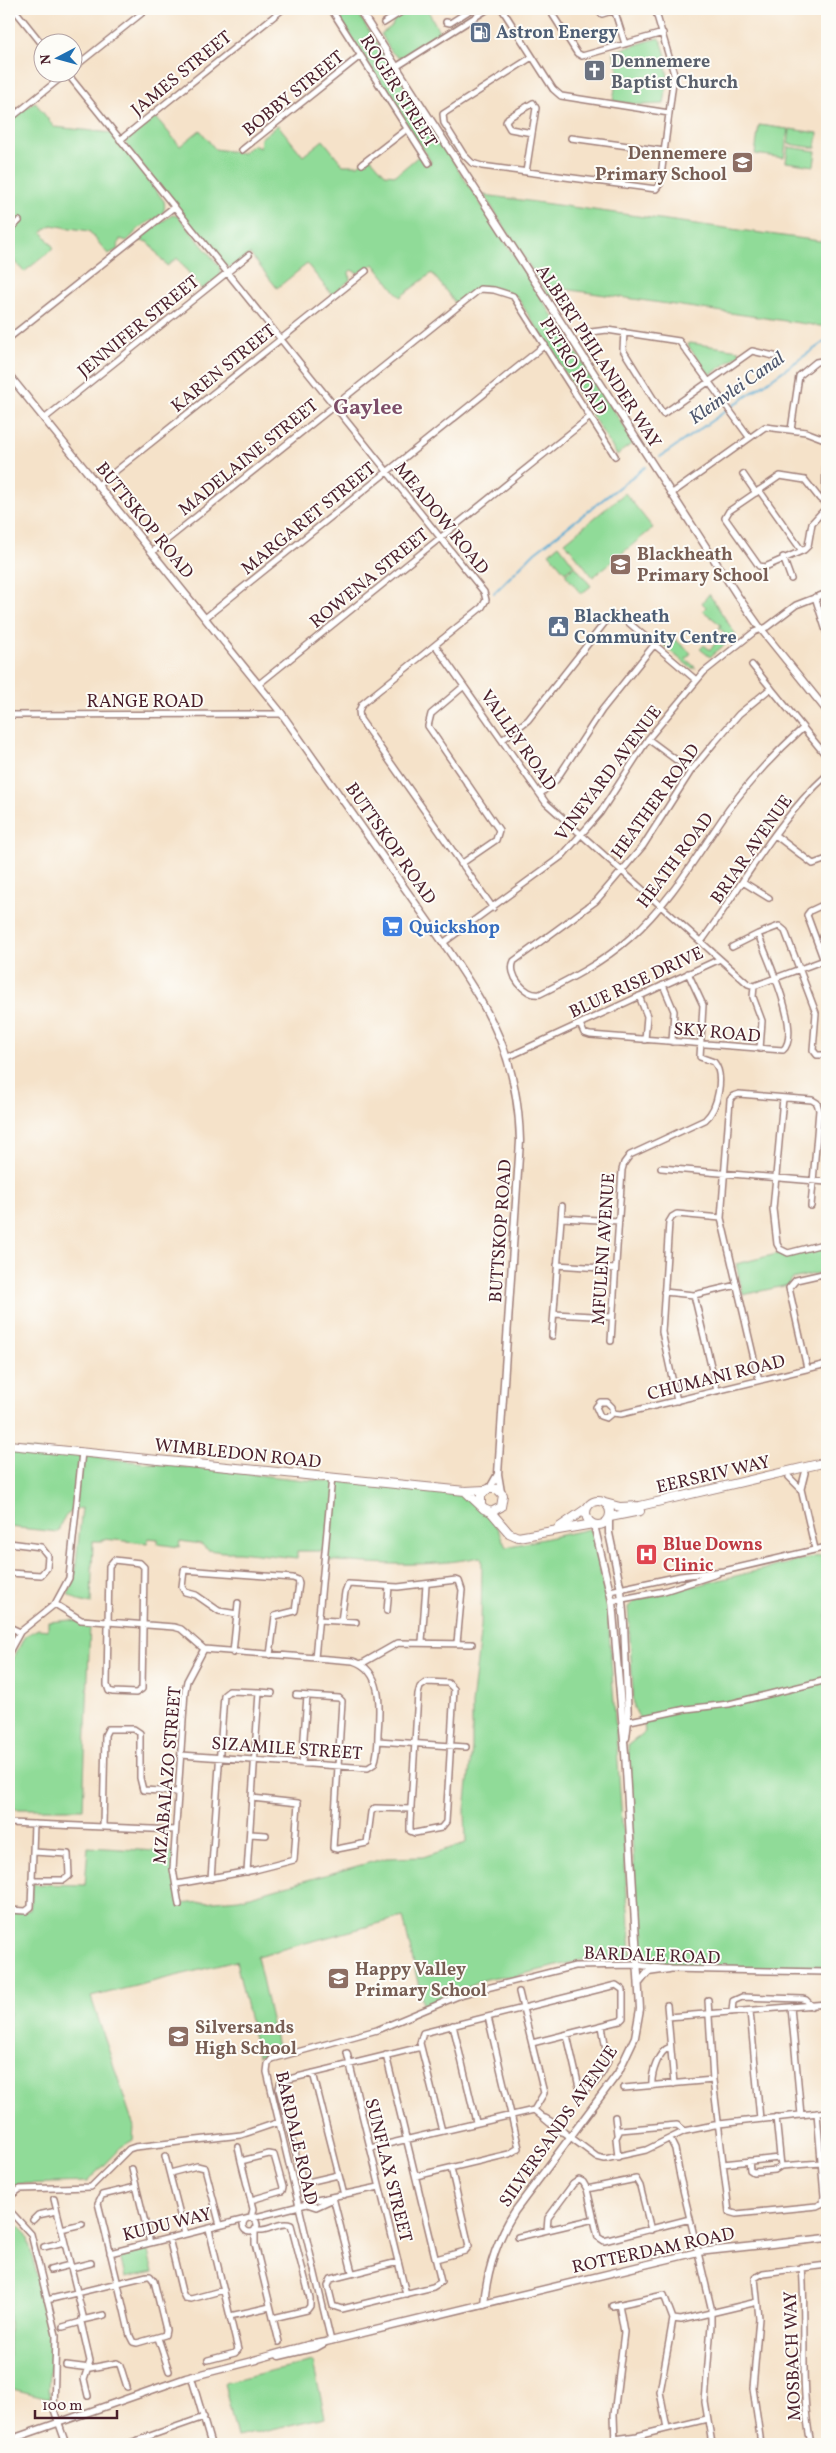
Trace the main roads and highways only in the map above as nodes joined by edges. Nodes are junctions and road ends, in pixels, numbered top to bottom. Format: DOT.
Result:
graph roads {
  1 [pos="9,1445"];
  2 [pos="827,1462"];
  3 [pos="827,1467"];
  4 [pos="487,1489"];
  5 [pos="465,1491"];
  6 [pos="605,1502"];
  7 [pos="481,1504"];
  8 [pos="502,1506"];
  9 [pos="587,1508"];
  10 [pos="491,1512"];
  11 [pos="609,1518"];
  12 [pos="594,1524"];
  13 [pos="505,1528"];
  14 [pos="556,1529"];
  1 -- 5 [label="main road, WIMBLEDON ROAD"];
  2 -- 6 [label="main road, EERSRIV WAY"];
  3 -- 11 [label="main road, EERSRIV WAY"];
  4 -- 5 [label="main road, WIMBLEDON ROAD"];
  4 -- 7 [label="main road"];
  4 -- 8 [label="main road"];
  5 -- 7 [label="main road"];
  6 -- 9 [label="main road"];
  6 -- 11 [label="main road"];
  7 -- 10 [label="main road"];
  8 -- 10 [label="main road"];
  8 -- 13 [label="main road"];
  9 -- 12 [label="main road"];
  9 -- 14 [label="main road"];
  10 -- 13 [label="main road"];
  11 -- 12 [label="main road"];
  12 -- 14 [label="main road"];
  13 -- 14 [label="main road"];
}
